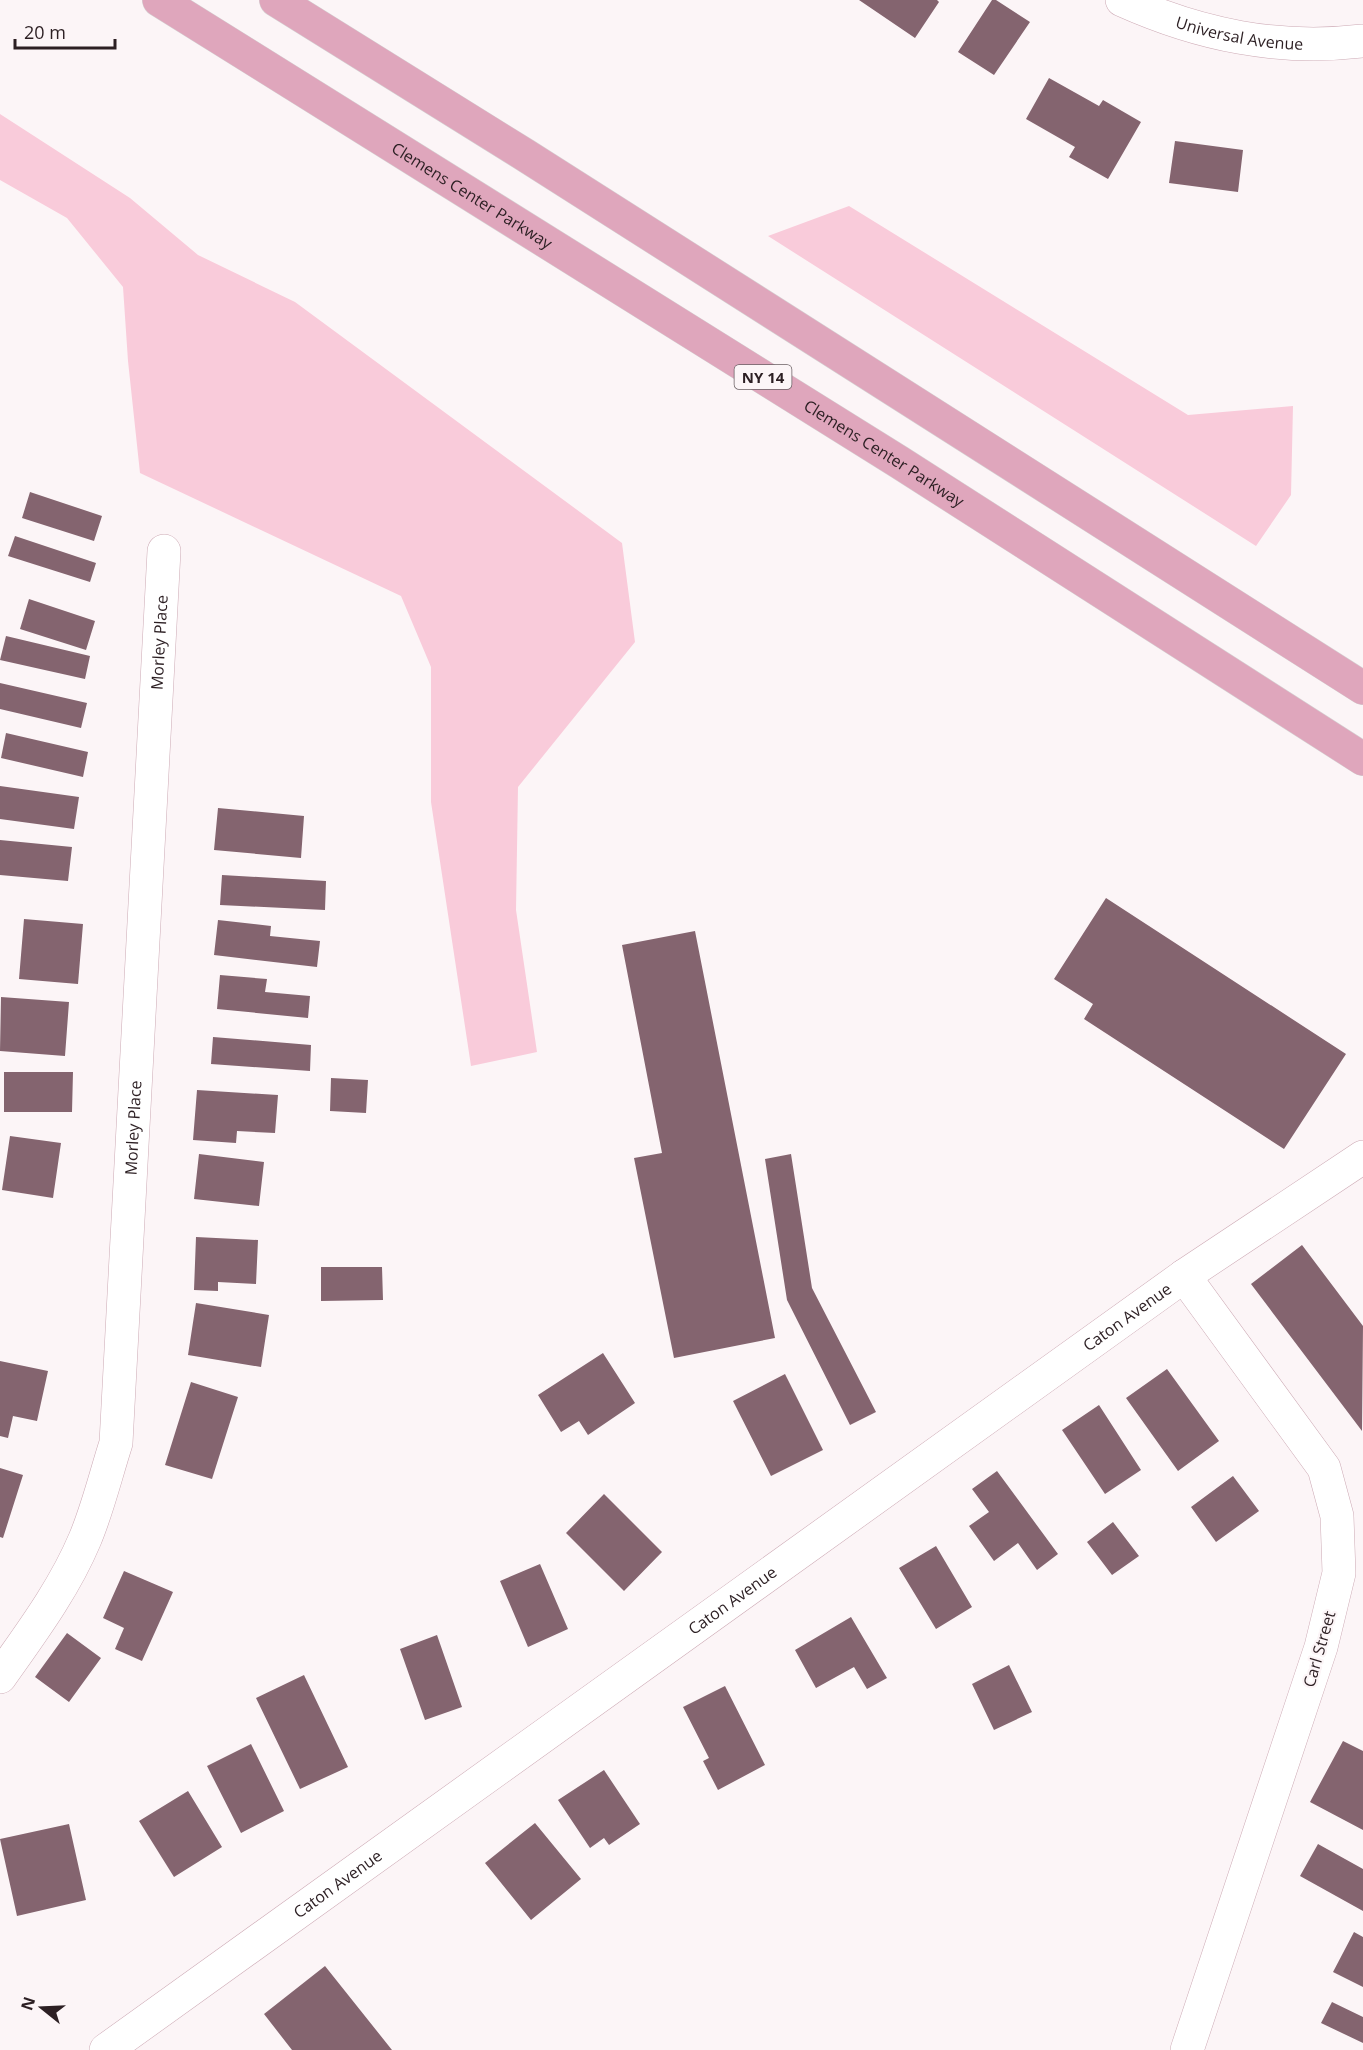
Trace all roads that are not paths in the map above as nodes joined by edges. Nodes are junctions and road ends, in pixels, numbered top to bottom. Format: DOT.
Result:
graph roads {
  1 [pos="159,0"];
  2 [pos="276,0"];
  3 [pos="1122,0"];
  4 [pos="1363,41"];
  5 [pos="164,551"];
  6 [pos="1363,688"];
  7 [pos="1363,759"];
  8 [pos="1363,1157"];
  9 [pos="1184,1276"];
  10 [pos="0,1677"];
  11 [pos="106,2050"];
  12 [pos="1187,2050"];
  1 -- 7 [label="main road, Clemens Center Parkway / NY 14"];
  2 -- 6 [label="main road"];
  3 -- 4 [label="street, Universal Avenue"];
  5 -- 10 [label="street, Morley Place"];
  8 -- 9 [label="street, Caton Avenue"];
  9 -- 11 [label="street, Caton Avenue"];
  9 -- 12 [label="street, Carl Street"];
}
